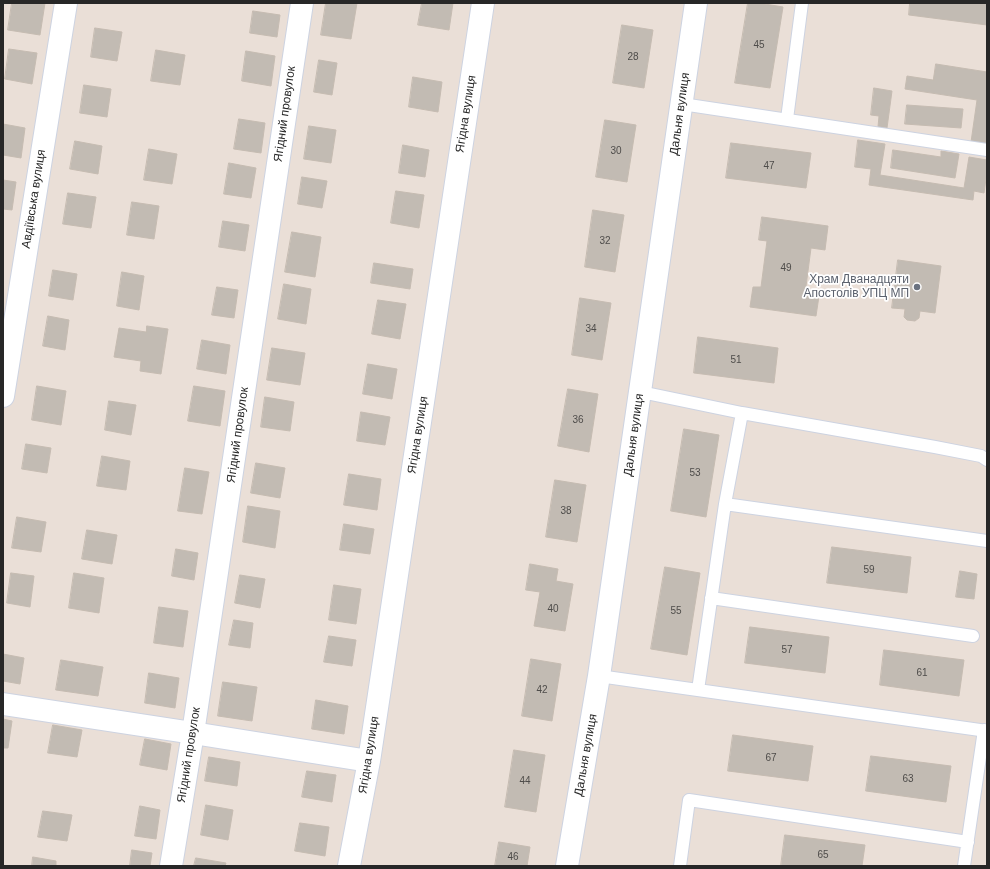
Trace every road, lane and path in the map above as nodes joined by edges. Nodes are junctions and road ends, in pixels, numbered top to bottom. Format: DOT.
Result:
graph roads {
  1 [pos="66,3"];
  2 [pos="302,3"];
  3 [pos="483,3"];
  4 [pos="696,3"];
  5 [pos="802,3"];
  6 [pos="682,104"];
  7 [pos="787,119"];
  8 [pos="987,150"];
  9 [pos="641,392"];
  10 [pos="3,396"];
  11 [pos="742,413"];
  12 [pos="987,460"];
  13 [pos="725,504"];
  14 [pos="987,541"];
  15 [pos="711,598"];
  16 [pos="973,636"];
  17 [pos="599,676"];
  18 [pos="698,690"];
  19 [pos="3,704"];
  20 [pos="985,730"];
  21 [pos="193,733"];
  22 [pos="369,761"];
  23 [pos="968,842"];
  24 [pos="171,866"];
  25 [pos="349,866"];
  26 [pos="567,866"];
  27 [pos="680,866"];
  28 [pos="964,866"];
  1 -- 10 [label="street, Авдіївська вулиця"];
  2 -- 21 [label="street, Ягідний провулок"];
  3 -- 22 [label="street, Ягідна вулиця"];
  4 -- 6 [label="street, Дальня вулиця"];
  5 -- 7 [label="lane"];
  6 -- 7 [label="lane"];
  6 -- 9 [label="street, Дальня вулиця"];
  7 -- 8 [label="lane"];
  9 -- 11 [label="lane"];
  9 -- 17 [label="street, Дальня вулиця"];
  11 -- 12 [label="lane"];
  11 -- 13 [label="lane"];
  13 -- 14 [label="lane"];
  13 -- 15 [label="lane"];
  15 -- 16 [label="lane"];
  15 -- 18 [label="lane"];
  17 -- 18 [label="lane"];
  17 -- 26 [label="street, Дальня вулиця"];
  18 -- 20 [label="lane"];
  19 -- 21 [label="street"];
  20 -- 23 [label="lane"];
  21 -- 22 [label="street"];
  21 -- 24 [label="street, Ягідний провулок"];
  22 -- 25 [label="street, Ягідна вулиця"];
  23 -- 27 [label="lane"];
  23 -- 28 [label="lane"];
}
